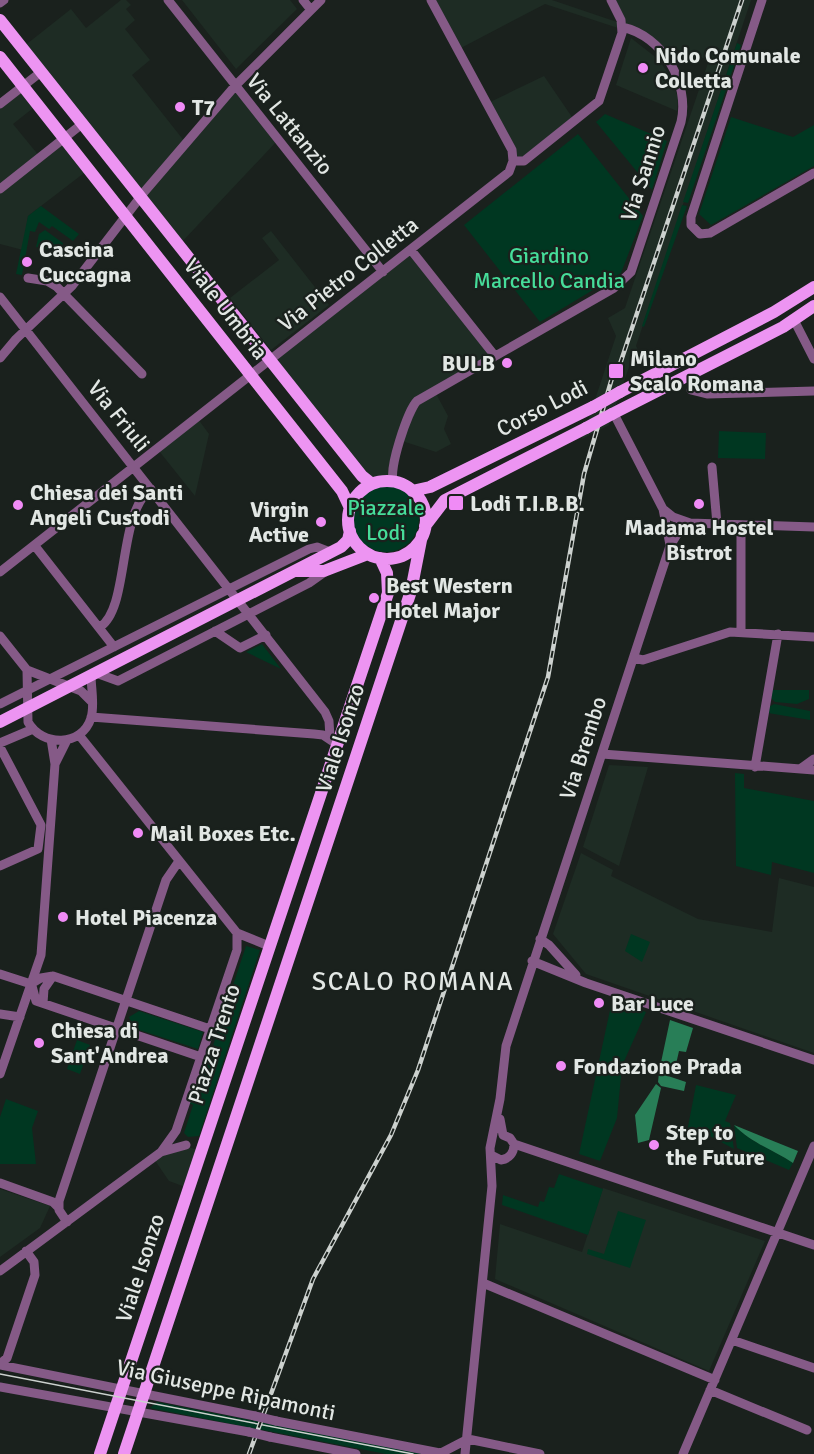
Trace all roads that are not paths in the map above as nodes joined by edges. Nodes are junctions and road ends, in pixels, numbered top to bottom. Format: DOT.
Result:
graph roads {
  1 [pos="4,0"];
  2 [pos="168,0"];
  3 [pos="303,0"];
  4 [pos="321,0"];
  5 [pos="431,0"];
  6 [pos="611,0"];
  7 [pos="762,0"];
  8 [pos="0,3"];
  9 [pos="311,10"];
  10 [pos="0,20"];
  11 [pos="622,27"];
  12 [pos="0,57"];
  13 [pos="40,72"];
  14 [pos="23,86"];
  15 [pos="236,86"];
  16 [pos="0,104"];
  17 [pos="81,124"];
  18 [pos="64,138"];
  19 [pos="513,161"];
  20 [pos="814,173"];
  21 [pos="0,189"];
  22 [pos="140,198"];
  23 [pos="126,217"];
  24 [pos="411,250"];
  25 [pos="383,272"];
  26 [pos="28,278"];
  27 [pos="814,287"];
  28 [pos="65,294"];
  29 [pos="0,297"];
  30 [pos="814,306"];
  31 [pos="794,320"];
  32 [pos="26,330"];
  33 [pos="495,356"];
  34 [pos="0,358"];
  35 [pos="814,358"];
  36 [pos="271,360"];
  37 [pos="142,374"];
  38 [pos="251,376"];
  39 [pos="691,390"];
  40 [pos="814,391"];
  41 [pos="613,414"];
  42 [pos="135,467"];
  43 [pos="712,467"];
  44 [pos="394,482"];
  45 [pos="372,484"];
  46 [pos="151,489"];
  47 [pos="412,491"];
  48 [pos="352,503"];
  49 [pos="663,509"];
  50 [pos="690,523"];
  51 [pos="717,524"];
  52 [pos="741,525"];
  53 [pos="814,527"];
  54 [pos="350,531"];
  55 [pos="424,531"];
  56 [pos="35,546"];
  57 [pos="670,546"];
  58 [pos="330,552"];
  59 [pos="374,556"];
  60 [pos="293,571"];
  61 [pos="327,571"];
  62 [pos="0,572"];
  63 [pos="230,589"];
  64 [pos="238,599"];
  65 [pos="250,614"];
  66 [pos="100,627"];
  67 [pos="215,631"];
  68 [pos="741,632"];
  69 [pos="778,634"];
  70 [pos="266,635"];
  71 [pos="0,636"];
  72 [pos="814,636"];
  73 [pos="114,647"];
  74 [pos="634,658"];
  75 [pos="27,670"];
  76 [pos="94,674"];
  77 [pos="50,680"];
  78 [pos="70,686"];
  79 [pos="30,689"];
  80 [pos="0,704"];
  81 [pos="92,704"];
  82 [pos="28,707"];
  83 [pos="91,717"];
  84 [pos="0,722"];
  85 [pos="33,729"];
  86 [pos="79,735"];
  87 [pos="51,740"];
  88 [pos="67,740"];
  89 [pos="333,743"];
  90 [pos="0,745"];
  91 [pos="602,754"];
  92 [pos="814,759"];
  93 [pos="55,764"];
  94 [pos="755,767"];
  95 [pos="800,769"];
  96 [pos="814,770"];
  97 [pos="36,818"];
  98 [pos="50,819"];
  99 [pos="179,861"];
  100 [pos="0,866"];
  101 [pos="237,933"];
  102 [pos="540,939"];
  103 [pos="264,945"];
  104 [pos="237,950"];
  105 [pos="291,954"];
  106 [pos="560,959"];
  107 [pos="532,961"];
  108 [pos="550,967"];
  109 [pos="0,974"];
  110 [pos="53,976"];
  111 [pos="586,983"];
  112 [pos="32,984"];
  113 [pos="126,1001"];
  114 [pos="44,1003"];
  115 [pos="0,1014"];
  116 [pos="20,1017"];
  117 [pos="117,1028"];
  118 [pos="210,1029"];
  119 [pos="201,1057"];
  120 [pos="814,1060"];
  121 [pos="0,1074"];
  122 [pos="176,1131"];
  123 [pos="498,1137"];
  124 [pos="186,1145"];
  125 [pos="814,1146"];
  126 [pos="513,1148"];
  127 [pos="201,1150"];
  128 [pos="161,1152"];
  129 [pos="223,1158"];
  130 [pos="497,1158"];
  131 [pos="0,1183"];
  132 [pos="58,1207"];
  133 [pos="68,1222"];
  134 [pos="777,1233"];
  135 [pos="814,1245"];
  136 [pos="26,1251"];
  137 [pos="0,1271"];
  138 [pos="483,1283"];
  139 [pos="732,1340"];
  140 [pos="0,1364"];
  141 [pos="814,1368"];
  142 [pos="715,1380"];
  143 [pos="0,1388"];
  144 [pos="710,1390"];
  145 [pos="119,1399"];
  146 [pos="141,1403"];
  147 [pos="807,1430"];
  148 [pos="468,1439"];
  149 [pos="100,1454"];
  150 [pos="124,1454"];
  151 [pos="357,1454"];
  152 [pos="443,1454"];
  153 [pos="465,1454"];
  154 [pos="540,1454"];
  155 [pos="683,1454"];
  1 -- 8 [label="street"];
  2 -- 15 [label="street, Via Lattanzio"];
  3 -- 9 [label="street"];
  4 -- 9 [label="street"];
  5 -- 19 [label="street"];
  6 -- 11 [label="street"];
  7 -- 20 [label="street"];
  9 -- 15 [label="street"];
  10 -- 13 [label="main road, Viale Umbria"];
  11 -- 19 [label="street, Via Pietro Colletta"];
  11 -- 33 [label="street, Via Sannio"];
  12 -- 14 [label="main road, Viale Umbria"];
  13 -- 14 [label="street"];
  13 -- 17 [label="main road, Viale Umbria"];
  14 -- 16 [label="street"];
  14 -- 18 [label="main road, Viale Umbria"];
  15 -- 22 [label="street"];
  15 -- 25 [label="street, Via Lattanzio"];
  17 -- 18 [label="street"];
  17 -- 22 [label="main road, Viale Umbria"];
  18 -- 21 [label="street"];
  18 -- 23 [label="main road, Viale Umbria"];
  19 -- 24 [label="street, Via Pietro Colletta"];
  22 -- 23 [label="street"];
  22 -- 36 [label="main road, Viale Umbria"];
  23 -- 28 [label="street"];
  23 -- 38 [label="main road, Viale Umbria"];
  24 -- 25 [label="street, Via Pietro Colletta"];
  24 -- 33 [label="street"];
  25 -- 36 [label="street, Via Pietro Colletta"];
  26 -- 28 [label="street"];
  27 -- 47 [label="main road, Corso Lodi, bridge"];
  28 -- 32 [label="street"];
  28 -- 37 [label="street"];
  29 -- 32 [label="street, Via Friuli"];
  30 -- 31 [label="main road, Corso Lodi"];
  31 -- 35 [label="street"];
  31 -- 41 [label="main road, Corso Lodi"];
  32 -- 34 [label="street"];
  32 -- 42 [label="street, Via Friuli"];
  33 -- 44 [label="street, Via Sannio"];
  36 -- 38 [label="street, Via Pietro Colletta"];
  36 -- 45 [label="main road, Viale Umbria"];
  38 -- 42 [label="street, Via Pietro Colletta"];
  38 -- 48 [label="main road, Viale Umbria"];
  39 -- 40 [label="street"];
  41 -- 49 [label="street, Via Brembo"];
  41 -- 55 [label="main road, Corso Lodi, bridge"];
  42 -- 46 [label="street, Via Friuli"];
  42 -- 56 [label="street, Via Pietro Colletta"];
  43 -- 51 [label="street"];
  44 -- 45 [label="main road"];
  44 -- 47 [label="main road"];
  45 -- 48 [label="main road"];
  46 -- 63 [label="street, Via Friuli"];
  46 -- 66 [label="street"];
  47 -- 55 [label="main road"];
  48 -- 54 [label="main road"];
  49 -- 50 [label="street"];
  49 -- 57 [label="street, Via Brembo"];
  50 -- 51 [label="street"];
  50 -- 57 [label="street, Via Brembo"];
  51 -- 52 [label="street"];
  52 -- 53 [label="street"];
  52 -- 68 [label="street"];
  54 -- 58 [label="main road"];
  54 -- 59 [label="main road"];
  55 -- 59 [label="main road"];
  55 -- 105 [label="main road, Viale Isonzo"];
  56 -- 62 [label="street, Via Pietro Colletta"];
  56 -- 66 [label="street"];
  57 -- 74 [label="street, Via Brembo"];
  58 -- 60 [label="main road"];
  58 -- 63 [label="street"];
  59 -- 61 [label="main road"];
  59 -- 89 [label="main road, Viale Isonzo"];
  60 -- 61 [label="main road"];
  60 -- 64 [label="main road"];
  61 -- 65 [label="street"];
  63 -- 64 [label="street, Via Friuli"];
  63 -- 73 [label="street"];
  64 -- 65 [label="street, Via Friuli"];
  64 -- 76 [label="main road"];
  65 -- 67 [label="street"];
  65 -- 70 [label="street, Via Friuli"];
  66 -- 73 [label="street"];
  67 -- 70 [label="street"];
  67 -- 76 [label="street"];
  68 -- 69 [label="street"];
  68 -- 74 [label="street"];
  69 -- 72 [label="street"];
  69 -- 94 [label="street"];
  70 -- 89 [label="street, Via Friuli"];
  71 -- 75 [label="street"];
  73 -- 77 [label="street"];
  74 -- 91 [label="street, Via Brembo"];
  75 -- 77 [label="street"];
  75 -- 79 [label="street"];
  76 -- 78 [label="main road"];
  76 -- 81 [label="street"];
  77 -- 78 [label="street"];
  77 -- 79 [label="street"];
  78 -- 81 [label="street"];
  78 -- 82 [label="main road"];
  79 -- 80 [label="street"];
  79 -- 82 [label="street"];
  81 -- 83 [label="street"];
  82 -- 84 [label="main road"];
  82 -- 85 [label="street"];
  83 -- 86 [label="street"];
  83 -- 89 [label="street"];
  85 -- 87 [label="street"];
  85 -- 90 [label="street"];
  86 -- 88 [label="street"];
  86 -- 99 [label="street"];
  87 -- 88 [label="street"];
  87 -- 93 [label="street"];
  88 -- 93 [label="street"];
  89 -- 103 [label="main road, Viale Isonzo"];
  90 -- 97 [label="street"];
  91 -- 94 [label="street"];
  91 -- 102 [label="street, Via Brembo"];
  92 -- 95 [label="street"];
  93 -- 98 [label="street"];
  94 -- 95 [label="street"];
  95 -- 96 [label="street"];
  97 -- 98 [label="street"];
  97 -- 100 [label="street"];
  98 -- 112 [label="street"];
  99 -- 101 [label="street"];
  99 -- 113 [label="street"];
  101 -- 103 [label="street"];
  101 -- 104 [label="street, Piazza Trento"];
  102 -- 106 [label="street"];
  102 -- 107 [label="street, Via Brembo"];
  103 -- 104 [label="street"];
  103 -- 105 [label="main road"];
  103 -- 127 [label="main road, Piazza Trento"];
  104 -- 118 [label="street, Piazza Trento"];
  105 -- 129 [label="main road, Piazza Trento"];
  106 -- 108 [label="street"];
  106 -- 111 [label="street"];
  107 -- 108 [label="street"];
  107 -- 123 [label="street, Via Brembo"];
  108 -- 111 [label="street"];
  109 -- 112 [label="street"];
  110 -- 112 [label="street"];
  110 -- 113 [label="street"];
  110 -- 114 [label="street"];
  111 -- 120 [label="street"];
  112 -- 114 [label="street"];
  112 -- 116 [label="street"];
  113 -- 117 [label="street"];
  113 -- 118 [label="street"];
  114 -- 117 [label="street"];
  115 -- 116 [label="street"];
  116 -- 121 [label="street"];
  117 -- 119 [label="street"];
  117 -- 132 [label="street"];
  118 -- 119 [label="street, Piazza Trento"];
  119 -- 122 [label="street, Piazza Trento"];
  122 -- 124 [label="street, Piazza Trento"];
  122 -- 128 [label="street, Piazza Trento"];
  123 -- 126 [label="street"];
  123 -- 130 [label="street, Via Brembo"];
  124 -- 127 [label="street"];
  124 -- 128 [label="street"];
  125 -- 134 [label="street"];
  126 -- 130 [label="street"];
  126 -- 134 [label="street"];
  127 -- 129 [label="main road"];
  127 -- 145 [label="main road, Viale Isonzo"];
  128 -- 133 [label="street"];
  129 -- 146 [label="main road, Viale Isonzo"];
  130 -- 138 [label="street, Via Brembo"];
  131 -- 132 [label="street"];
  132 -- 133 [label="street"];
  133 -- 136 [label="street"];
  134 -- 135 [label="street"];
  134 -- 139 [label="street"];
  136 -- 137 [label="street"];
  136 -- 140 [label="street"];
  138 -- 142 [label="street"];
  138 -- 148 [label="street, Via Brembo"];
  139 -- 141 [label="street"];
  139 -- 142 [label="street"];
  140 -- 145 [label="street, Via Giuseppe Ripamonti"];
  142 -- 144 [label="street"];
  143 -- 145 [label="street, Via Giuseppe Ripamonti"];
  144 -- 147 [label="street"];
  144 -- 155 [label="street"];
  145 -- 146 [label="street, Via Giuseppe Ripamonti"];
  145 -- 146 [label="street, Via Giuseppe Ripamonti"];
  145 -- 149 [label="main road, Viale Isonzo"];
  146 -- 150 [label="main road, Viale Isonzo"];
  146 -- 151 [label="street, Via Giuseppe Ripamonti, bridge"];
  146 -- 152 [label="street, Via Giuseppe Ripamonti, bridge"];
  148 -- 152 [label="street"];
  148 -- 153 [label="street, Via Brembo"];
  148 -- 154 [label="street"];
}
